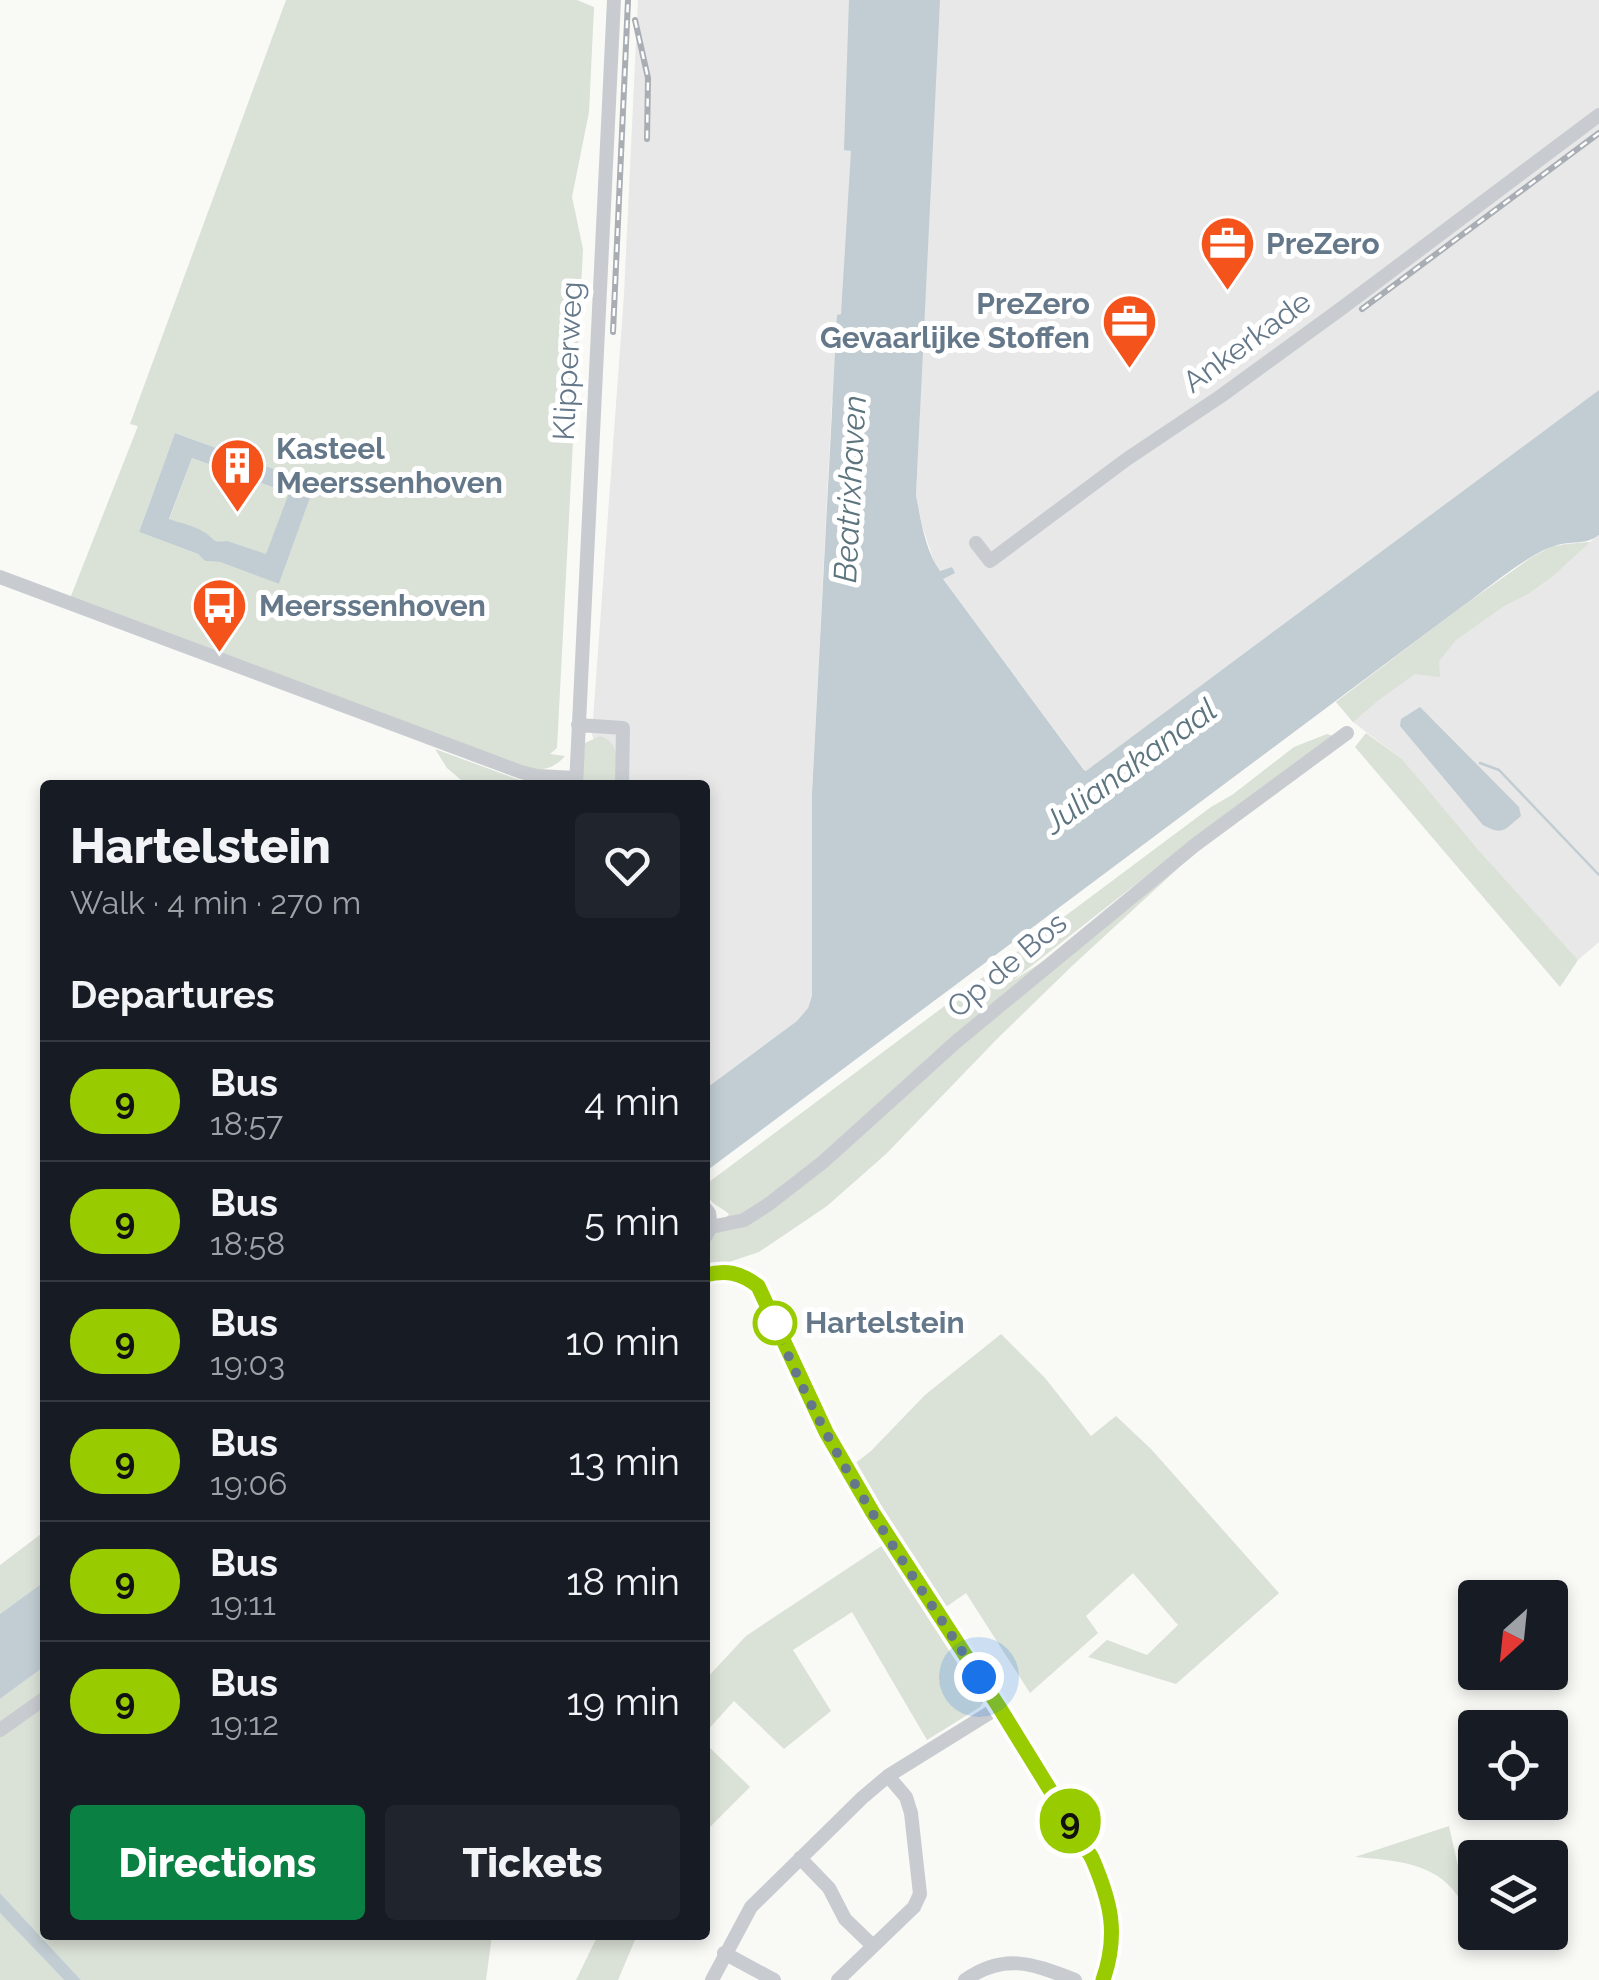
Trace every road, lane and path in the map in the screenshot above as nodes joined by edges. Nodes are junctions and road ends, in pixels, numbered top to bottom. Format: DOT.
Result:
graph roads {
  1 [pos="614,0"];
  2 [pos="1599,115"];
  3 [pos="976,543"];
  4 [pos="0,577"];
  5 [pos="578,725"];
  6 [pos="1347,733"];
  7 [pos="563,780"];
  8 [pos="576,780"];
  9 [pos="622,780"];
  10 [pos="710,1231"];
  11 [pos="710,1274"];
  12 [pos="40,1702"];
  13 [pos="999,1707"];
  14 [pos="0,1730"];
  15 [pos="888,1776"];
  16 [pos="800,1858"];
  17 [pos="873,1946"];
  18 [pos="724,1953"];
  19 [pos="712,1980"];
  20 [pos="774,1980"];
  21 [pos="838,1980"];
  22 [pos="965,1980"];
  23 [pos="1075,1980"];
  24 [pos="1103,1980"];
  1 -- 5 [label="street, Klipperweg"];
  2 -- 3 [label="street, Ankerkade"];
  4 -- 7 [label="street"];
  5 -- 8 [label="street, Klipperweg"];
  5 -- 9 [label="street"];
  6 -- 10 [label="street, Op de Bos"];
  11 -- 13 [label="street"];
  12 -- 14 [label="street"];
  13 -- 15 [label="street"];
  13 -- 24 [label="street"];
  15 -- 16 [label="street"];
  15 -- 17 [label="street"];
  16 -- 17 [label="street"];
  16 -- 18 [label="street"];
  17 -- 21 [label="street"];
  18 -- 19 [label="street"];
  18 -- 20 [label="street"];
  22 -- 23 [label="street"];
}
